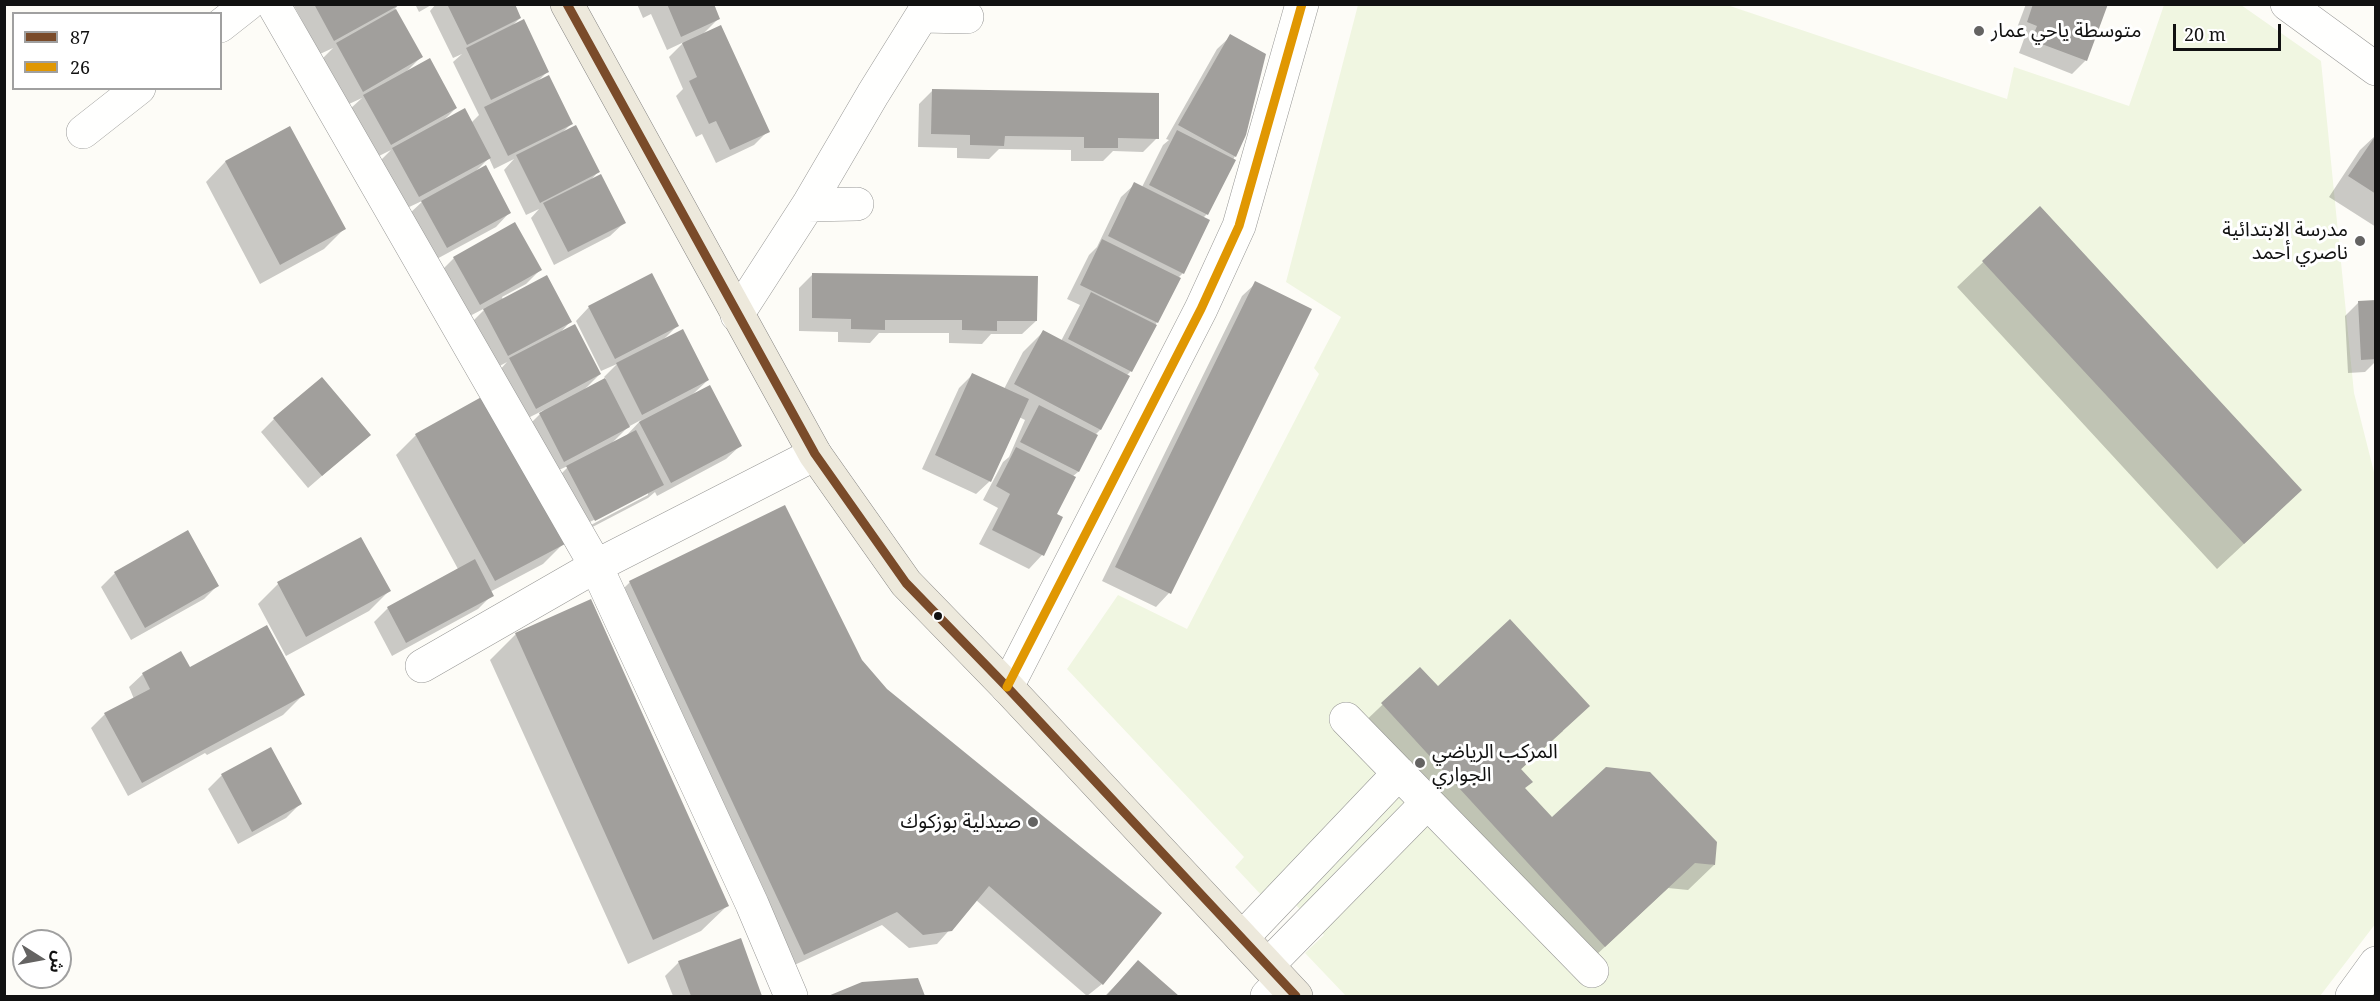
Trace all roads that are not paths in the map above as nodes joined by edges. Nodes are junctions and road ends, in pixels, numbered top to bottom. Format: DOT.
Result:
graph roads {
  1 [pos="248,4"];
  2 [pos="273,4"];
  3 [pos="567,4"];
  4 [pos="1302,4"];
  5 [pos="2287,4"];
  6 [pos="926,10"];
  7 [pos="967,17"];
  8 [pos="222,24"];
  9 [pos="2376,69"];
  10 [pos="136,90"];
  11 [pos="83,132"];
  12 [pos="857,204"];
  13 [pos="808,205"];
  14 [pos="737,315"];
  15 [pos="815,454"];
  16 [pos="596,567"];
  17 [pos="422,666"];
  18 [pos="1006,687"];
  19 [pos="1346,719"];
  20 [pos="1399,773"];
  21 [pos="1427,803"];
  22 [pos="1242,938"];
  23 [pos="2376,963"];
  24 [pos="1592,971"];
  25 [pos="1278,985"];
  26 [pos="791,996"];
  27 [pos="2352,996"];
  1 -- 8 [label="street"];
  2 -- 16 [label="street"];
  3 -- 14 [label="main road"];
  4 -- 18 [label="street"];
  5 -- 9 [label="street"];
  6 -- 7 [label="street"];
  6 -- 13 [label="street"];
  10 -- 11 [label="street"];
  12 -- 13 [label="street"];
  13 -- 14 [label="street"];
  14 -- 15 [label="main road"];
  15 -- 16 [label="street"];
  15 -- 18 [label="main road"];
  16 -- 17 [label="street"];
  16 -- 26 [label="street"];
  18 -- 22 [label="main road"];
  19 -- 20 [label="street"];
  20 -- 21 [label="street"];
  20 -- 22 [label="street"];
  21 -- 24 [label="street"];
  21 -- 25 [label="street"];
  22 -- 25 [label="main road"];
  23 -- 27 [label="street"];
}
